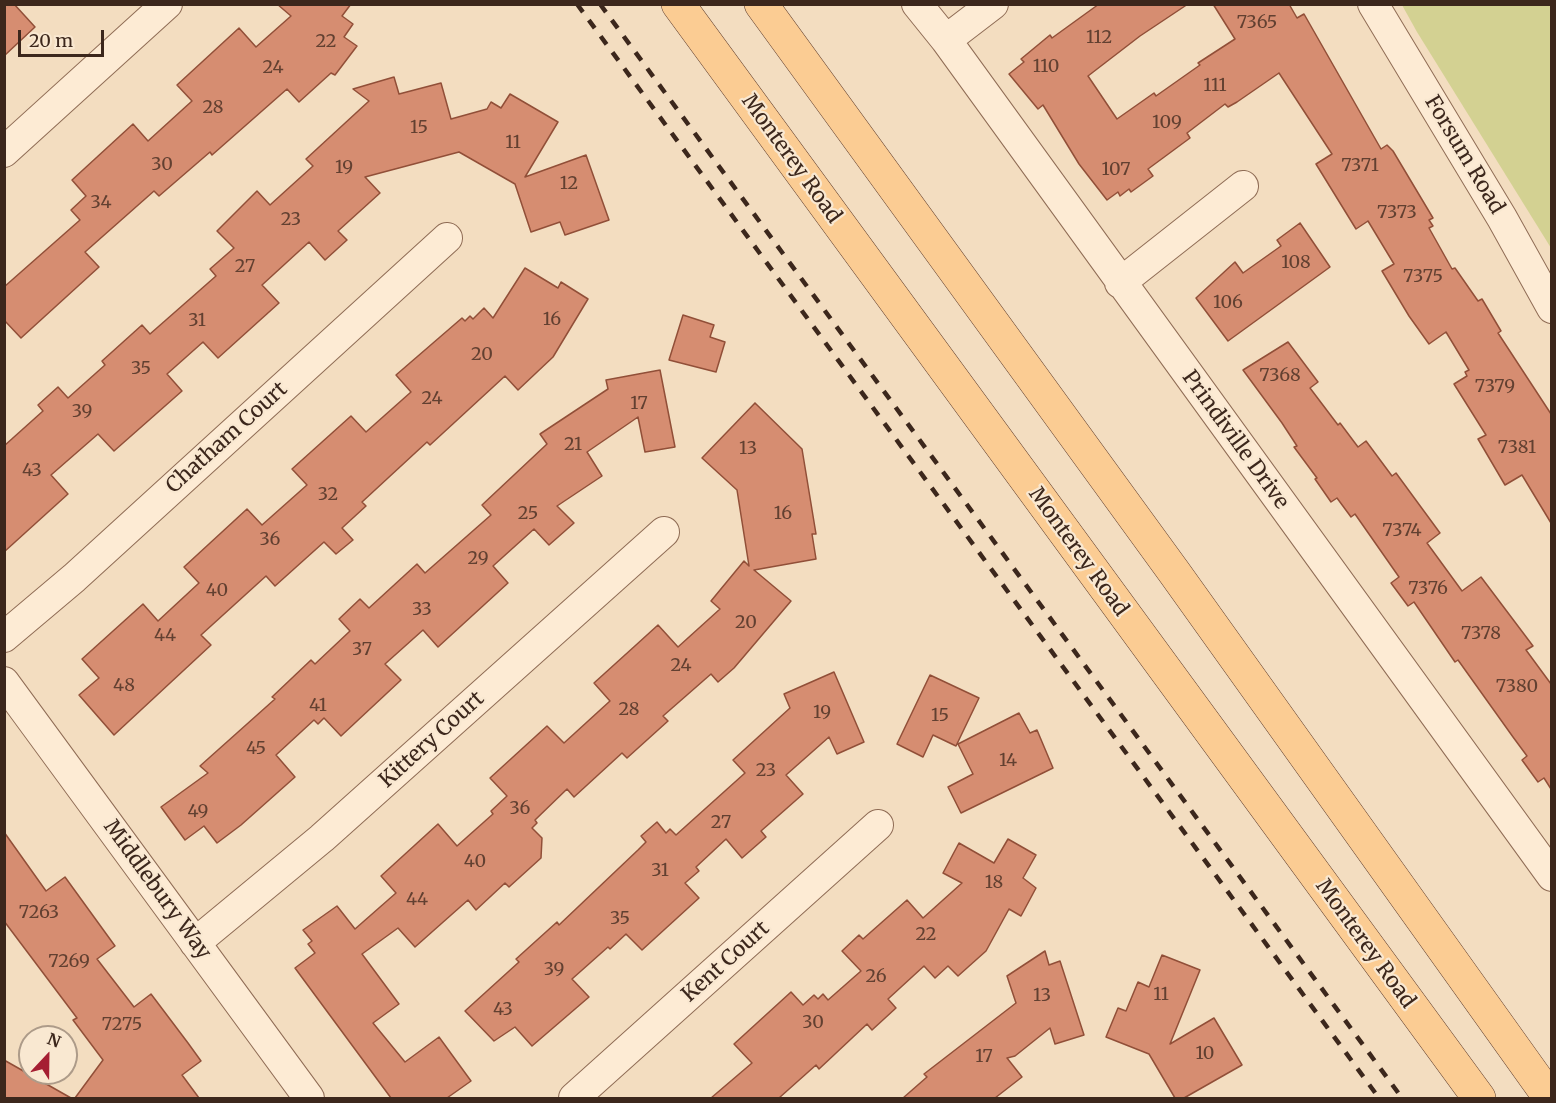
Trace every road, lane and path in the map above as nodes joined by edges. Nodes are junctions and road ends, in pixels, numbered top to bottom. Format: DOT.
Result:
graph roads {
  1 [pos="167,4"];
  2 [pos="678,4"];
  3 [pos="761,4"];
  4 [pos="917,4"];
  5 [pos="993,4"];
  6 [pos="1373,4"];
  7 [pos="946,40"];
  8 [pos="4,152"];
  9 [pos="1243,186"];
  10 [pos="447,238"];
  11 [pos="1120,283"];
  12 [pos="1551,308"];
  13 [pos="664,532"];
  14 [pos="4,636"];
  15 [pos="4,682"];
  16 [pos="878,825"];
  17 [pos="1551,876"];
  18 [pos="195,943"];
  19 [pos="309,1098"];
  20 [pos="574,1098"];
  21 [pos="1479,1098"];
  22 [pos="1550,1098"];
  1 -- 8 [label="street"];
  2 -- 21 [label="main road, Monterey Road"];
  3 -- 22 [label="main road"];
  4 -- 7 [label="street, Prindiville Drive"];
  5 -- 7 [label="street"];
  6 -- 12 [label="street, Forsum Road"];
  7 -- 11 [label="street, Prindiville Drive"];
  9 -- 11 [label="street"];
  10 -- 14 [label="street, Chatham Court"];
  11 -- 17 [label="street, Prindiville Drive"];
  13 -- 18 [label="street, Kittery Court"];
  15 -- 18 [label="street, Middlebury Way"];
  16 -- 20 [label="street, Kent Court"];
  18 -- 19 [label="street, Middlebury Way"];
}
